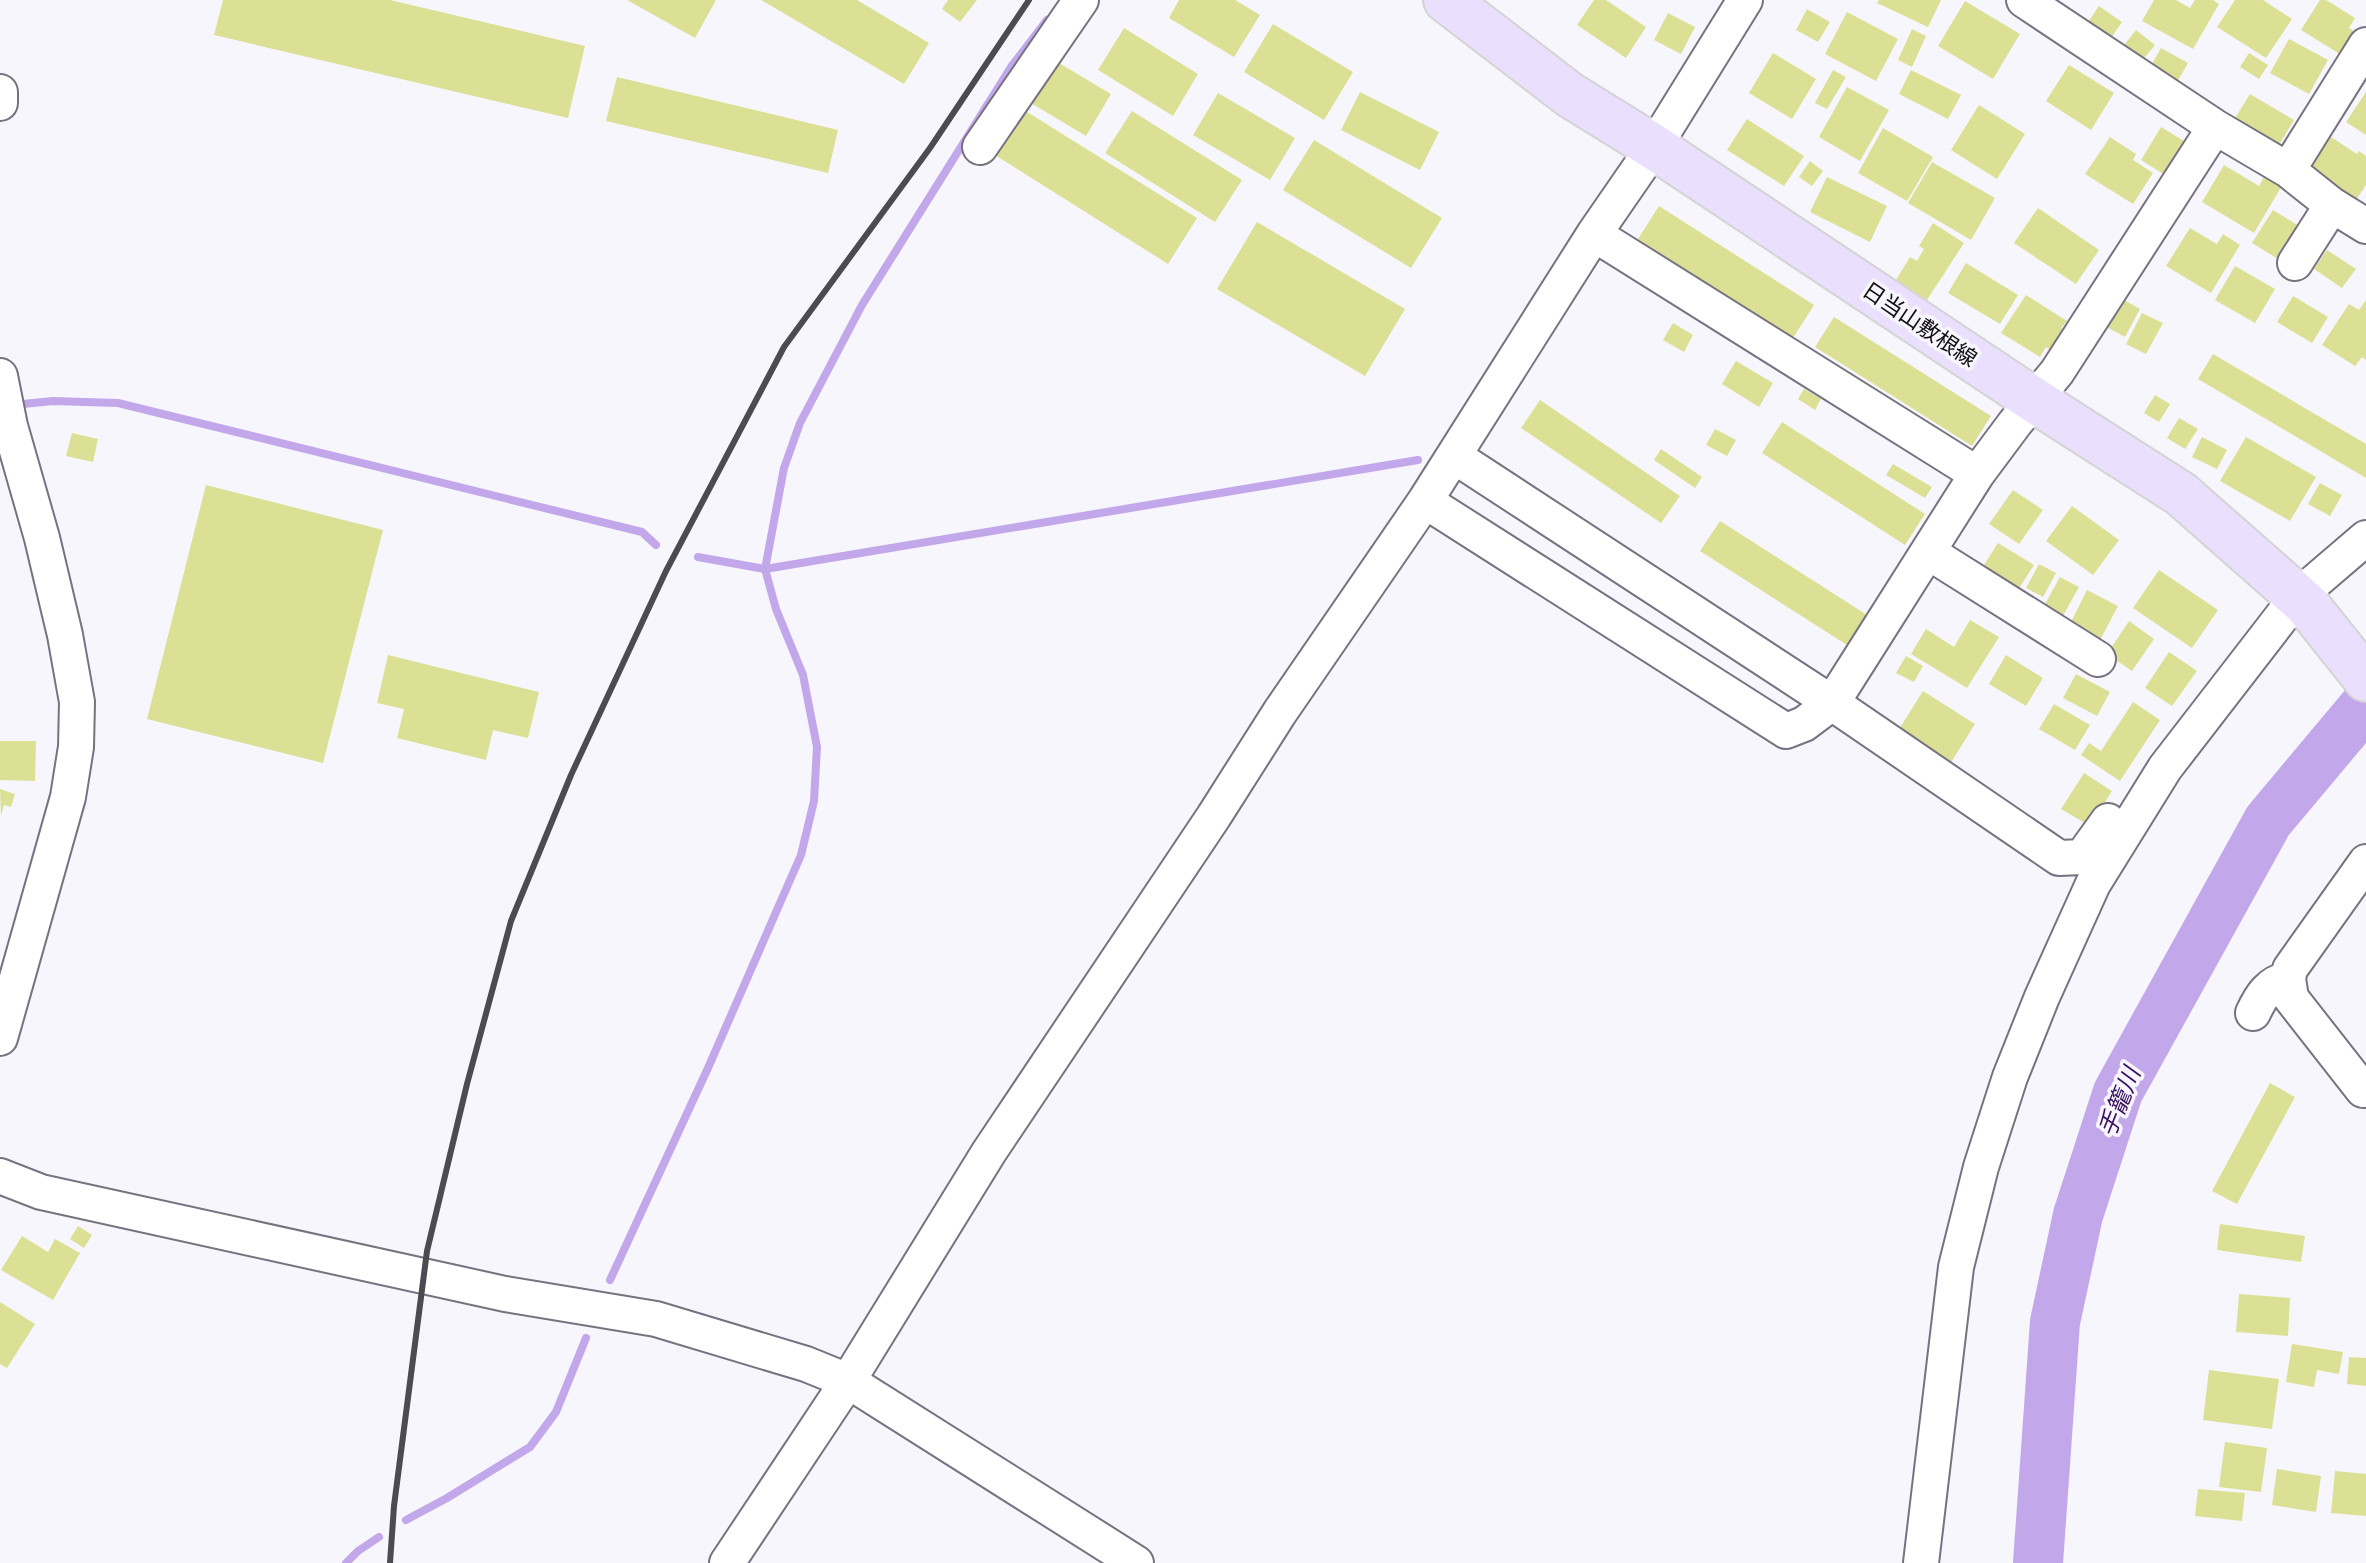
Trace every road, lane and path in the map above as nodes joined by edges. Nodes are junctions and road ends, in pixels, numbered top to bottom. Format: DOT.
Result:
graph roads {
  1 [pos="1081,0"];
  2 [pos="1446,0"];
  3 [pos="1745,0"];
  4 [pos="2024,0"];
  5 [pos="2366,45"];
  6 [pos="0,92"];
  7 [pos="0,103"];
  8 [pos="2215,127"];
  9 [pos="980,147"];
  10 [pos="1654,147"];
  11 [pos="2288,170"];
  12 [pos="2332,205"];
  13 [pos="2366,226"];
  14 [pos="1594,234"];
  15 [pos="2295,263"];
  16 [pos="1,380"];
  17 [pos="2034,400"];
  18 [pos="10,442"];
  19 [pos="1454,456"];
  20 [pos="1977,474"];
  21 [pos="1425,501"];
  22 [pos="2366,538"];
  23 [pos="1928,552"];
  24 [pos="2302,601"];
  25 [pos="2098,659"];
  26 [pos="2366,679"];
  27 [pos="1832,703"];
  28 [pos="2165,768"];
  29 [pos="2366,862"];
  30 [pos="2288,979"];
  31 [pos="2253,1013"];
  32 [pos="1,1030"];
  33 [pos="2363,1090"];
  34 [pos="0,1176"];
  35 [pos="848,1381"];
  36 [pos="727,1563"];
  37 [pos="1136,1563"];
  38 [pos="1921,1563"];
  1 -- 9 [label="street"];
  2 -- 10 [label="main road, 日当山敷根線"];
  3 -- 10 [label="street"];
  4 -- 8 [label="street"];
  5 -- 11 [label="street"];
  6 -- 7 [label="street"];
  8 -- 11 [label="street"];
  8 -- 17 [label="street"];
  10 -- 14 [label="street"];
  10 -- 17 [label="main road, 日当山敷根線"];
  11 -- 12 [label="street"];
  12 -- 13 [label="street"];
  12 -- 15 [label="street"];
  14 -- 19 [label="street"];
  14 -- 20 [label="street"];
  16 -- 18 [label="street"];
  17 -- 20 [label="street"];
  17 -- 24 [label="main road, 日当山敷根線"];
  18 -- 32 [label="street"];
  19 -- 21 [label="street"];
  19 -- 27 [label="street"];
  20 -- 23 [label="street"];
  21 -- 27 [label="street"];
  21 -- 35 [label="street"];
  22 -- 24 [label="street"];
  23 -- 25 [label="street"];
  23 -- 27 [label="street"];
  24 -- 26 [label="main road, 日当山敷根線"];
  24 -- 28 [label="street"];
  27 -- 28 [label="street"];
  28 -- 38 [label="street"];
  29 -- 30 [label="street"];
  30 -- 31 [label="street"];
  30 -- 33 [label="street"];
  34 -- 35 [label="street"];
  35 -- 36 [label="street"];
  35 -- 37 [label="street"];
}
